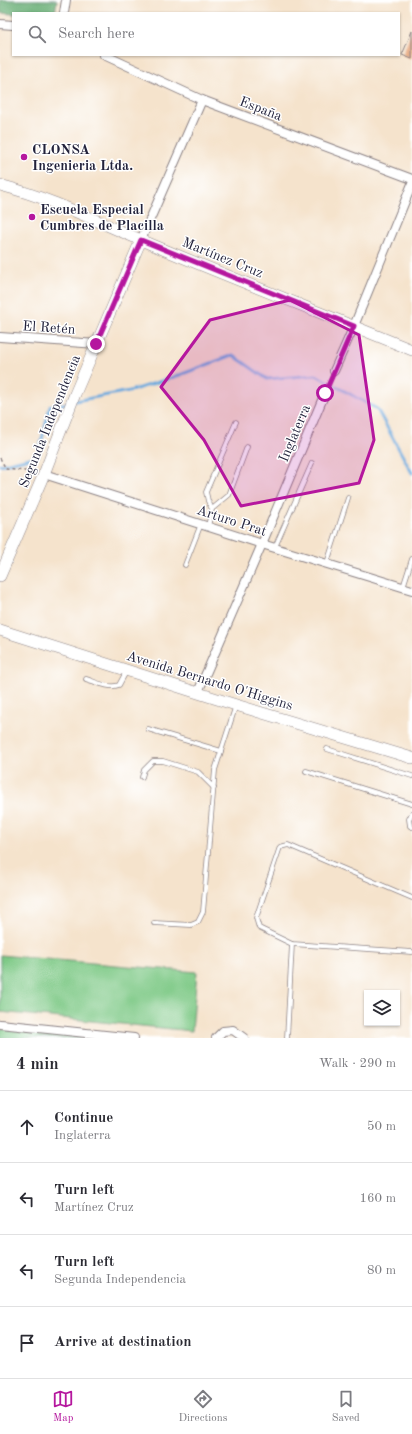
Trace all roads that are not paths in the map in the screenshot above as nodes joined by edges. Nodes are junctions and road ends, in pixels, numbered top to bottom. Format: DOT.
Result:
graph roads {
  1 [pos="66,0"];
  2 [pos="64,12"];
  3 [pos="0,24"];
  4 [pos="12,25"];
  5 [pos="106,56"];
  6 [pos="202,100"];
  7 [pos="412,179"];
  8 [pos="412,184"];
  9 [pos="0,185"];
  10 [pos="141,240"];
  11 [pos="354,326"];
  12 [pos="0,337"];
  13 [pos="96,344"];
  14 [pos="412,350"];
  15 [pos="334,371"];
  16 [pos="325,393"];
  17 [pos="236,422"];
  18 [pos="247,447"];
  19 [pos="312,463"];
  20 [pos="44,474"];
  21 [pos="348,498"];
  22 [pos="212,509"];
  23 [pos="204,525"];
  24 [pos="262,544"];
  25 [pos="275,547"];
  26 [pos="412,560"];
  27 [pos="327,563"];
  28 [pos="185,565"];
  29 [pos="0,576"];
  30 [pos="403,587"];
  31 [pos="412,590"];
  32 [pos="0,630"];
  33 [pos="127,670"];
  34 [pos="86,679"];
  35 [pos="198,692"];
  36 [pos="236,705"];
  37 [pos="148,730"];
  38 [pos="327,749"];
  39 [pos="222,751"];
  40 [pos="412,758"];
  41 [pos="306,771"];
  42 [pos="412,776"];
  43 [pos="142,777"];
  44 [pos="214,788"];
  45 [pos="412,804"];
  46 [pos="412,813"];
  47 [pos="412,827"];
  48 [pos="412,898"];
  49 [pos="154,923"];
  50 [pos="292,944"];
  51 [pos="412,952"];
  52 [pos="0,1024"];
  53 [pos="134,1038"];
  54 [pos="216,1038"];
  55 [pos="244,1038"];
  56 [pos="287,1038"];
  1 -- 2 [label="street"];
  3 -- 4 [label="street"];
  5 -- 6 [label="street, España"];
  6 -- 7 [label="street, España"];
  6 -- 10 [label="street, Segunda Independencia"];
  8 -- 11 [label="street"];
  9 -- 10 [label="street, Martínez Cruz"];
  10 -- 11 [label="street, Martínez Cruz"];
  10 -- 13 [label="street, Segunda Independencia"];
  11 -- 14 [label="street, Martínez Cruz"];
  11 -- 15 [label="street"];
  12 -- 13 [label="street, El Retén"];
  13 -- 20 [label="street, Segunda Independencia"];
  16 -- 24 [label="street, Inglaterra"];
  17 -- 22 [label="lane"];
  18 -- 22 [label="lane"];
  19 -- 25 [label="lane"];
  20 -- 23 [label="street, Arturo Prat"];
  20 -- 29 [label="street, Segunda Independencia"];
  21 -- 27 [label="lane"];
  22 -- 23 [label="lane"];
  23 -- 24 [label="street, Arturo Prat"];
  23 -- 28 [label="lane"];
  24 -- 25 [label="street, Arturo Prat"];
  24 -- 35 [label="street, Inglaterra"];
  25 -- 27 [label="street, Arturo Prat"];
  26 -- 30 [label="lane"];
  27 -- 30 [label="street, Arturo Prat"];
  30 -- 31 [label="street, Arturo Prat"];
  32 -- 33 [label="street, Avenida Bernardo O'Higgins"];
  33 -- 34 [label="lane"];
  33 -- 35 [label="street, Avenida Bernardo O'Higgins"];
  35 -- 36 [label="street, Avenida Bernardo O'Higgins"];
  36 -- 39 [label="lane"];
  36 -- 40 [label="street, Avenida Bernardo O'Higgins"];
  37 -- 39 [label="lane"];
  38 -- 42 [label="lane"];
  39 -- 44 [label="lane"];
  41 -- 45 [label="lane"];
  43 -- 44 [label="lane"];
  44 -- 49 [label="lane"];
  46 -- 47 [label="lane"];
  48 -- 50 [label="lane"];
  50 -- 51 [label="lane"];
  50 -- 56 [label="lane"];
  52 -- 53 [label="street"];
  54 -- 55 [label="street"];
}
